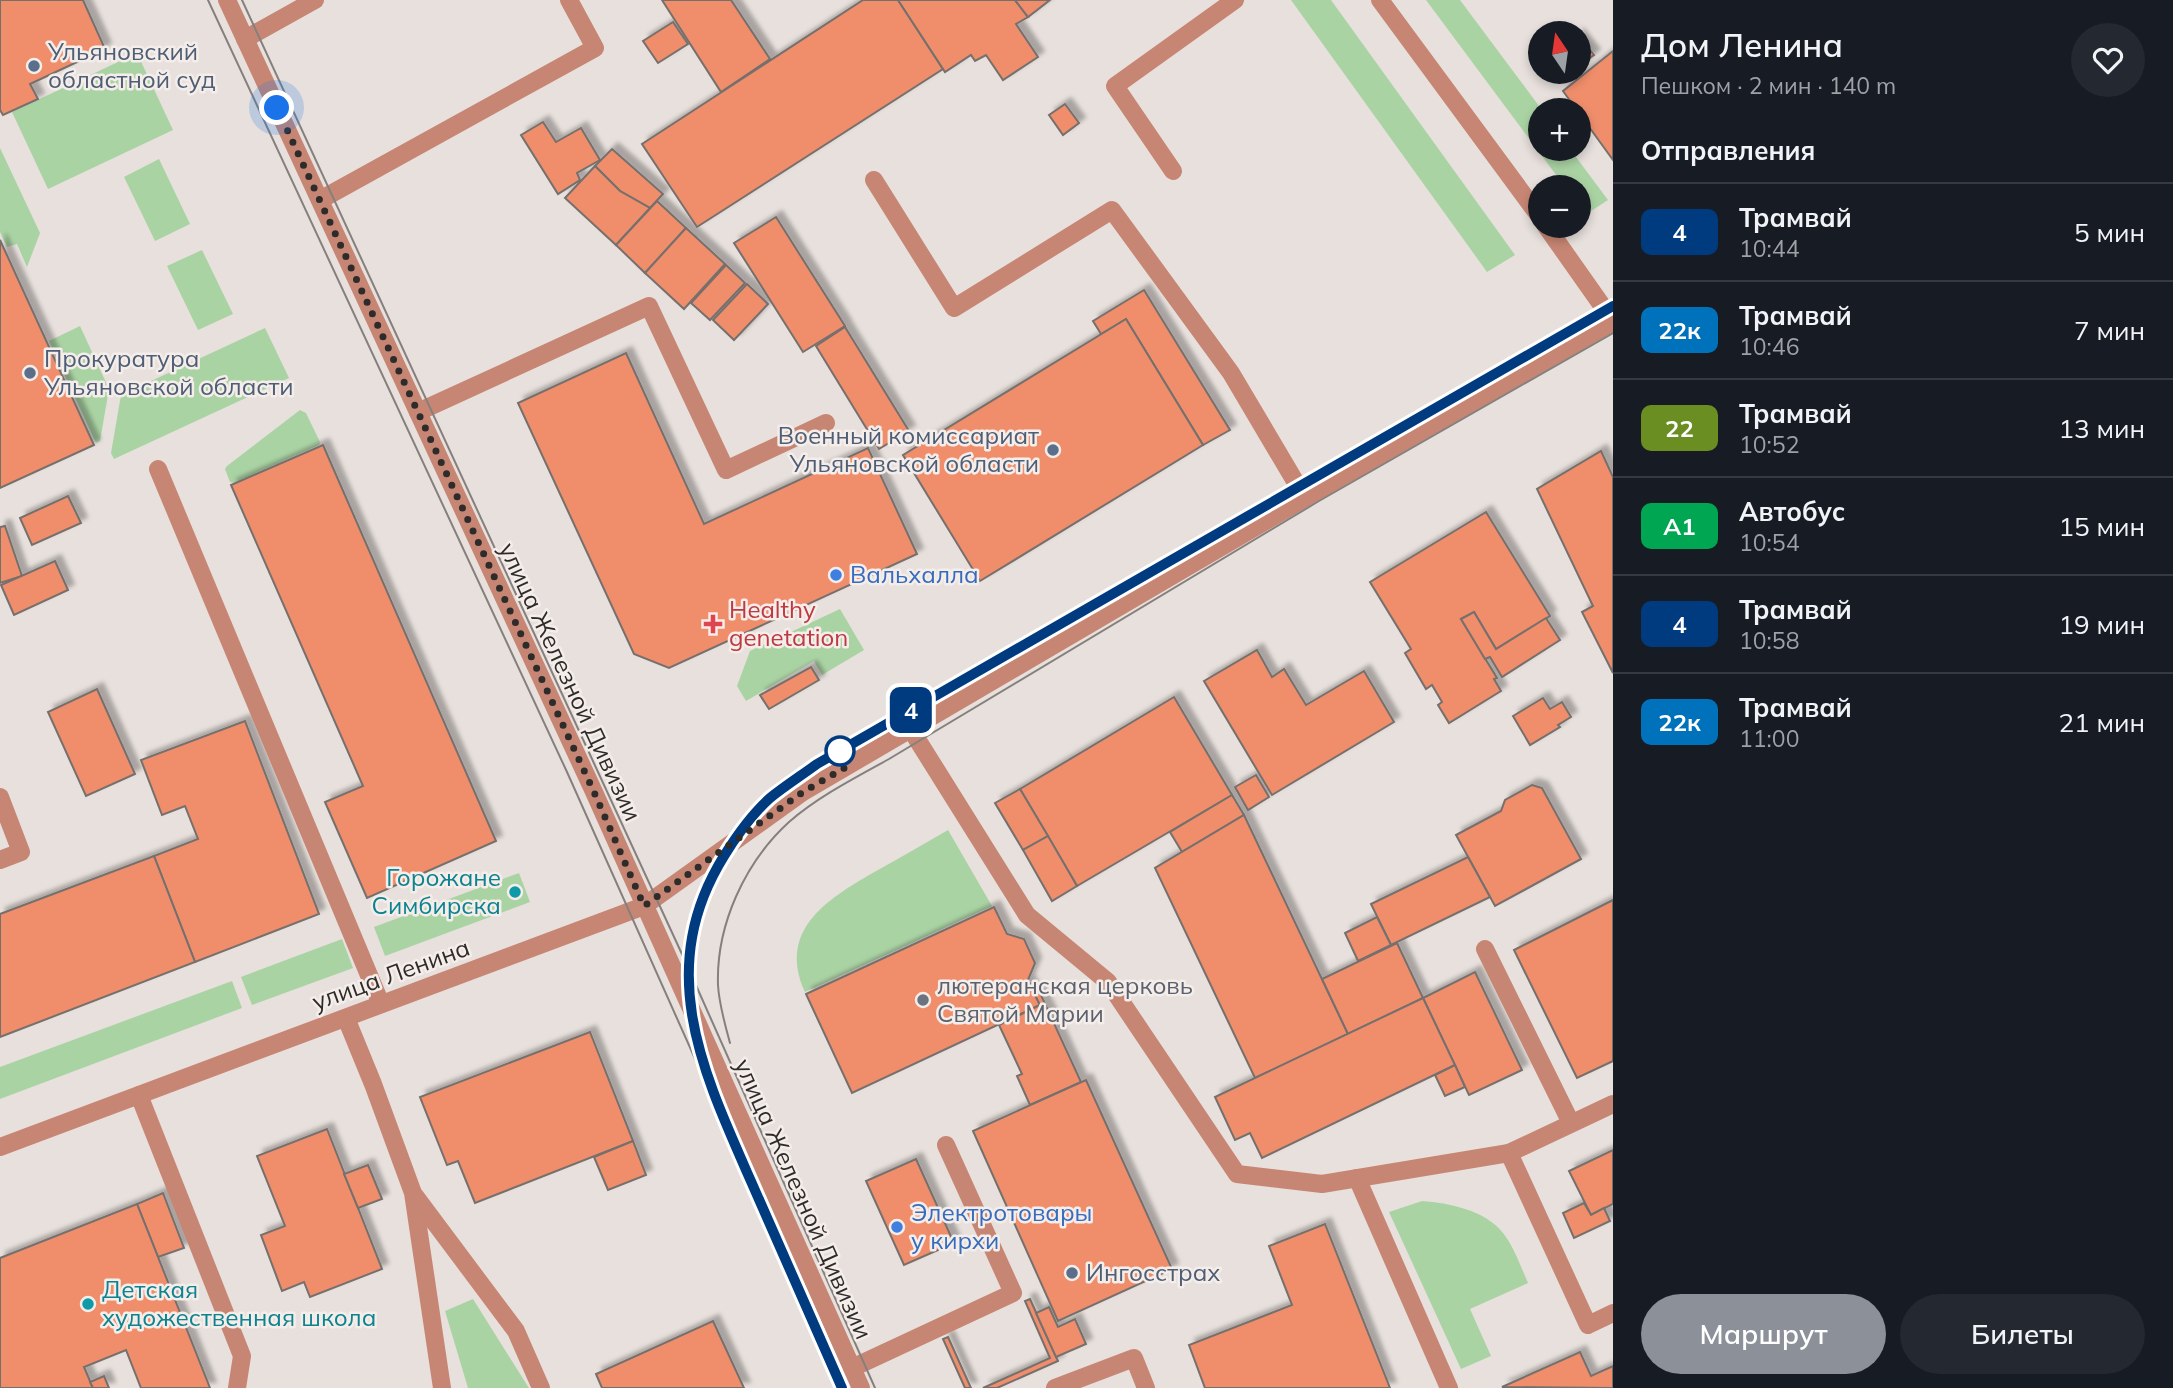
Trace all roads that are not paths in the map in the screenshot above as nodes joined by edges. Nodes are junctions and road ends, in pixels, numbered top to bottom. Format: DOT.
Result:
graph roads {
  1 [pos="227,0"];
  2 [pos="315,0"];
  3 [pos="569,0"];
  4 [pos="1235,0"];
  5 [pos="1380,0"];
  6 [pos="245,39"];
  7 [pos="1173,171"];
  8 [pos="874,180"];
  9 [pos="320,200"];
  10 [pos="1528,201"];
  11 [pos="1554,238"];
  12 [pos="1613,322"];
  13 [pos="418,412"];
  14 [pos="827,423"];
  15 [pos="158,469"];
  16 [pos="1305,498"];
  17 [pos="910,728"];
  18 [pos="0,797"];
  19 [pos="0,860"];
  20 [pos="644,906"];
  21 [pos="1485,949"];
  22 [pos="381,1004"];
  23 [pos="346,1018"];
  24 [pos="139,1095"];
  25 [pos="1613,1104"];
  26 [pos="1571,1123"];
  27 [pos="946,1144"];
  28 [pos="0,1147"];
  29 [pos="1508,1153"];
  30 [pos="1357,1178"];
  31 [pos="413,1193"];
  32 [pos="1613,1314"];
  33 [pos="852,1368"];
  34 [pos="237,1388"];
  35 [pos="442,1388"];
  36 [pos="541,1388"];
  37 [pos="861,1388"];
  38 [pos="1055,1388"];
  39 [pos="1146,1388"];
  40 [pos="1449,1388"];
  1 -- 6 [label="street, улица Железной Дивизии"];
  2 -- 6 [label="street"];
  3 -- 9 [label="street"];
  4 -- 7 [label="street"];
  5 -- 10 [label="street"];
  6 -- 9 [label="street, улица Железной Дивизии"];
  8 -- 16 [label="street"];
  9 -- 13 [label="street, улица Железной Дивизии"];
  11 -- 12 [label="street"];
  12 -- 16 [label="street, улица Ленина"];
  13 -- 14 [label="street"];
  13 -- 20 [label="street, улица Железной Дивизии"];
  15 -- 22 [label="street"];
  16 -- 17 [label="street, улица Ленина"];
  17 -- 20 [label="street, улица Ленина"];
  17 -- 30 [label="street"];
  18 -- 19 [label="street"];
  20 -- 22 [label="street, улица Ленина"];
  20 -- 33 [label="street, улица Железной Дивизии"];
  21 -- 26 [label="street"];
  22 -- 23 [label="street, улица Ленина"];
  23 -- 24 [label="street, улица Ленина"];
  23 -- 31 [label="street"];
  24 -- 28 [label="street, улица Ленина"];
  24 -- 34 [label="street"];
  25 -- 26 [label="street"];
  26 -- 29 [label="street"];
  27 -- 33 [label="street"];
  29 -- 30 [label="street"];
  29 -- 32 [label="street"];
  30 -- 40 [label="street"];
  31 -- 35 [label="street"];
  31 -- 36 [label="street"];
  33 -- 37 [label="street, улица Железной Дивизии"];
  38 -- 39 [label="street"];
}
